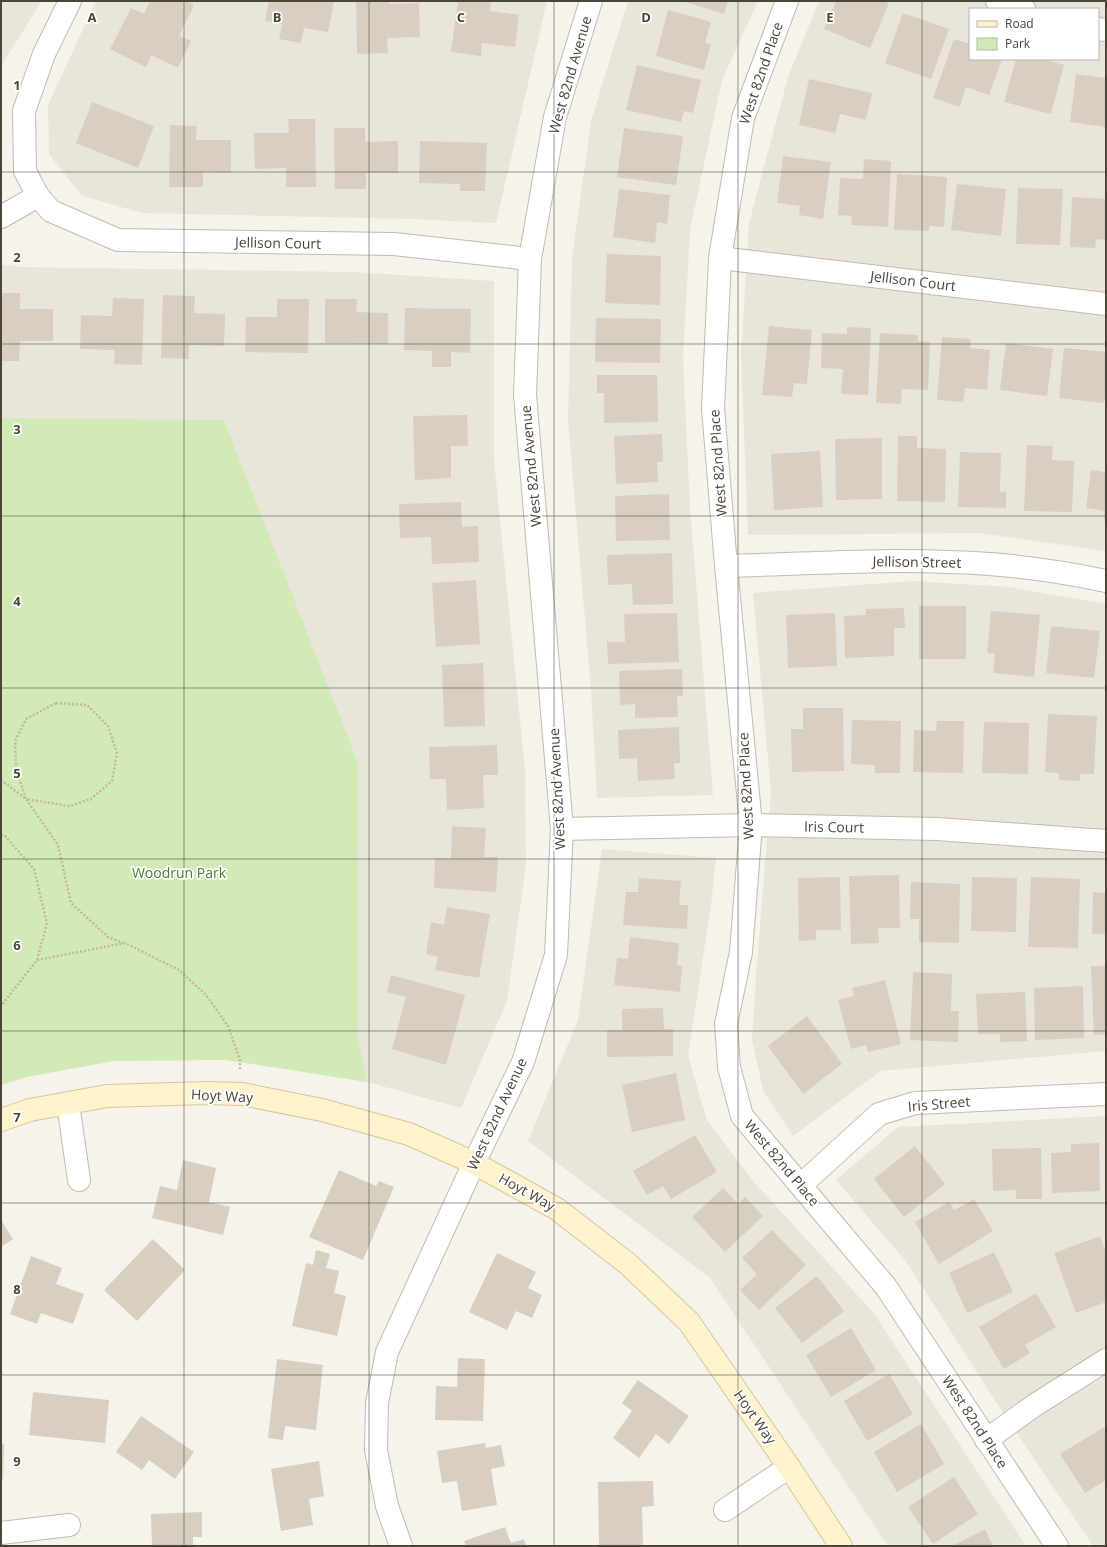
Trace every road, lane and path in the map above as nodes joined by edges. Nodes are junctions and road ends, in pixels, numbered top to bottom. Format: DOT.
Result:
graph roads {
  1 [pos="70,1"];
  2 [pos="591,1"];
  3 [pos="786,1"];
  4 [pos="997,1"];
  5 [pos="1021,8"];
  6 [pos="38,196"];
  7 [pos="1,217"];
  8 [pos="720,258"];
  9 [pos="530,259"];
  10 [pos="1106,304"];
  11 [pos="726,566"];
  12 [pos="1106,581"];
  13 [pos="1,780"];
  14 [pos="26,799"];
  15 [pos="751,825"];
  16 [pos="562,829"];
  17 [pos="1,835"];
  18 [pos="1106,841"];
  19 [pos="125,943"];
  20 [pos="37,960"];
  21 [pos="1,1006"];
  22 [pos="242,1094"];
  23 [pos="1106,1094"];
  24 [pos="68,1104"];
  25 [pos="1,1120"];
  26 [pos="474,1163"];
  27 [pos="78,1180"];
  28 [pos="800,1185"];
  29 [pos="1106,1360"];
  30 [pos="986,1440"];
  31 [pos="789,1467"];
  32 [pos="725,1510"];
  33 [pos="69,1525"];
  34 [pos="1,1533"];
  35 [pos="401,1546"];
  36 [pos="841,1546"];
  37 [pos="1057,1546"];
  1 -- 6 [label="street, Jellison Court"];
  2 -- 9 [label="street, West 82nd Avenue"];
  3 -- 8 [label="street, West 82nd Place"];
  4 -- 5 [label="street"];
  6 -- 7 [label="street"];
  6 -- 9 [label="street, Jellison Court"];
  8 -- 10 [label="street, Jellison Court"];
  8 -- 11 [label="street, West 82nd Place"];
  9 -- 16 [label="street, West 82nd Avenue"];
  11 -- 12 [label="street, Jellison Street"];
  11 -- 15 [label="street, West 82nd Place"];
  13 -- 14 [label="path"];
  14 -- 14 [label="path"];
  14 -- 19 [label="path"];
  15 -- 16 [label="street, Iris Court"];
  15 -- 18 [label="street, Iris Court"];
  15 -- 28 [label="street, West 82nd Place"];
  16 -- 26 [label="street, West 82nd Avenue"];
  17 -- 20 [label="path"];
  19 -- 20 [label="path"];
  19 -- 22 [label="path"];
  20 -- 21 [label="path"];
  22 -- 24 [label="street, Hoyt Way"];
  22 -- 26 [label="street, Hoyt Way"];
  23 -- 28 [label="street, Iris Street"];
  24 -- 25 [label="street, Hoyt Way"];
  24 -- 27 [label="street"];
  26 -- 31 [label="street, Hoyt Way"];
  26 -- 35 [label="street, West 82nd Avenue"];
  28 -- 30 [label="street, West 82nd Place"];
  29 -- 30 [label="street"];
  30 -- 37 [label="street, West 82nd Place"];
  31 -- 32 [label="street"];
  31 -- 36 [label="street, Hoyt Way"];
  33 -- 34 [label="street"];
}
